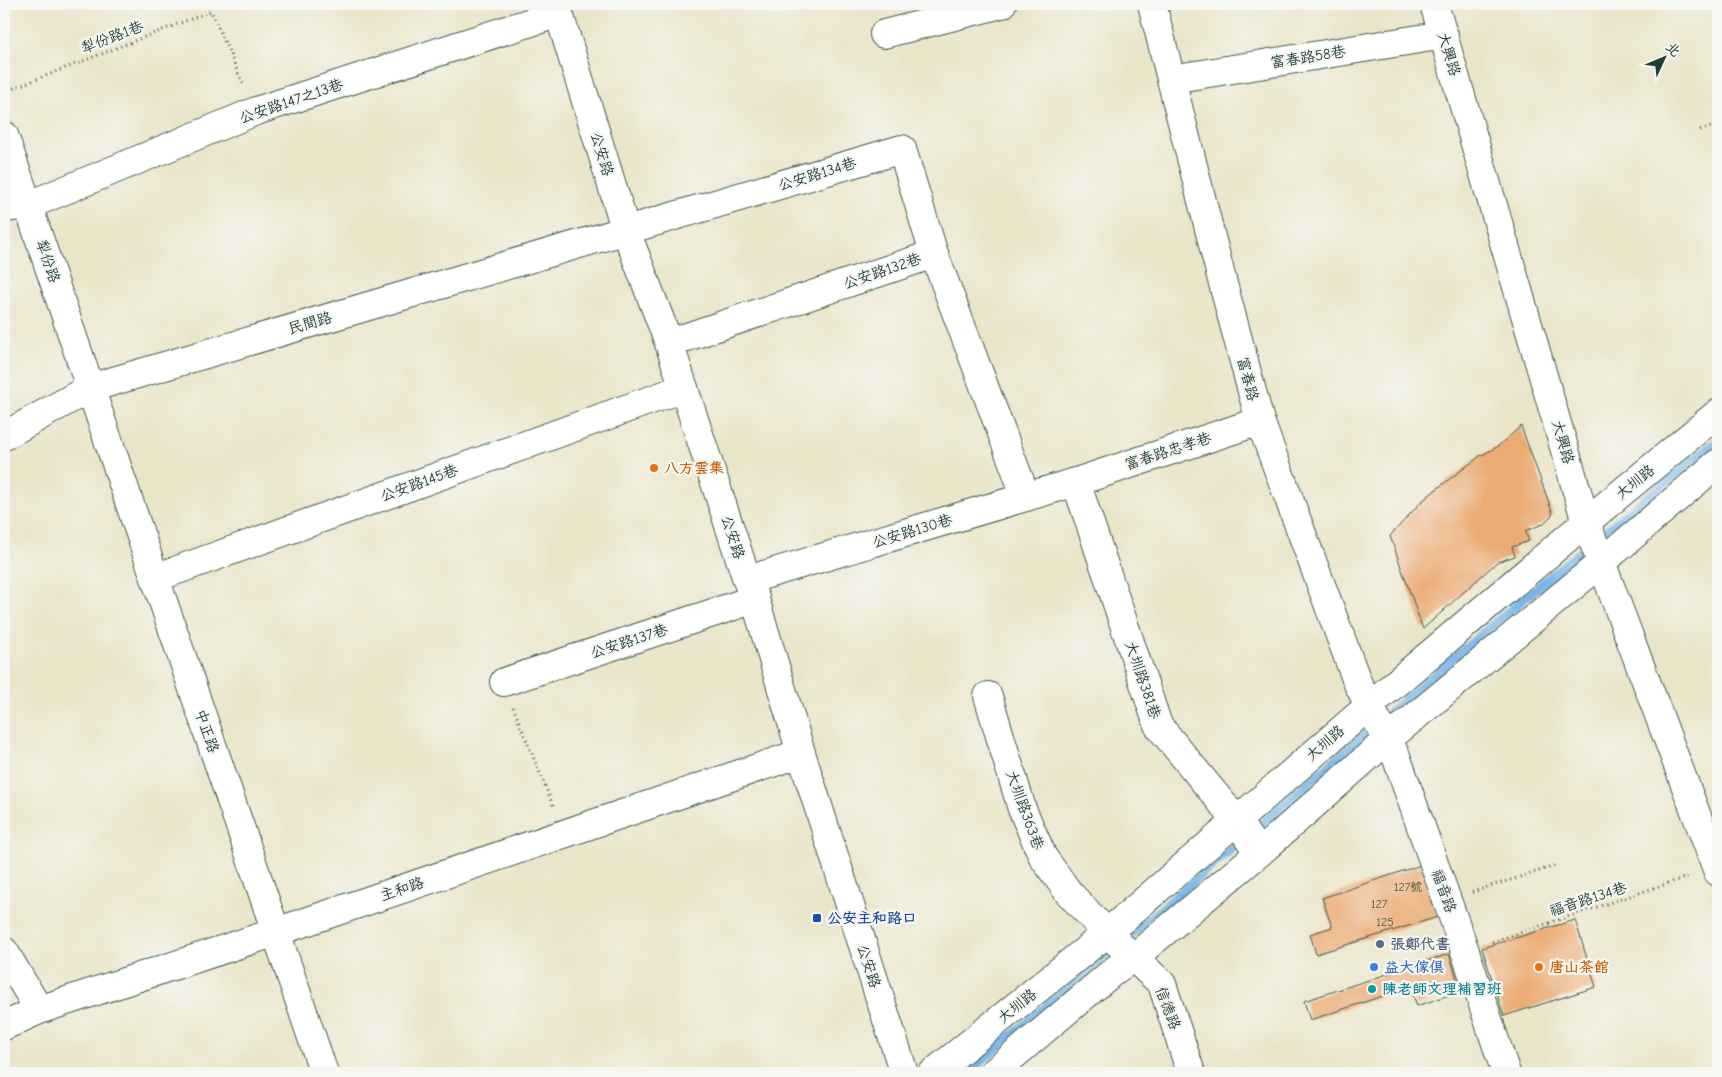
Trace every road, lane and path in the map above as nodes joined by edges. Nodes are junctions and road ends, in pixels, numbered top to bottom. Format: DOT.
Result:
graph roads {
  1 [pos="1002,4"];
  2 [pos="1152,4"];
  3 [pos="1434,4"];
  4 [pos="557,8"];
  5 [pos="884,34"];
  6 [pos="1444,35"];
  7 [pos="1171,79"];
  8 [pos="4,92"];
  9 [pos="256,111"];
  10 [pos="1718,125"];
  11 [pos="1700,130"];
  12 [pos="4,135"];
  13 [pos="16,206"];
  14 [pos="626,231"];
  15 [pos="934,254"];
  16 [pos="669,343"];
  17 [pos="90,388"];
  18 [pos="684,388"];
  19 [pos="1718,413"];
  20 [pos="1260,421"];
  21 [pos="4,436"];
  22 [pos="1718,463"];
  23 [pos="1076,482"];
  24 [pos="1026,497"];
  25 [pos="1586,522"];
  26 [pos="1601,563"];
  27 [pos="155,578"];
  28 [pos="751,590"];
  29 [pos="504,682"];
  30 [pos="988,696"];
  31 [pos="1370,705"];
  32 [pos="1388,739"];
  33 [pos="802,753"];
  34 [pos="1236,820"];
  35 [pos="564,834"];
  36 [pos="1259,853"];
  37 [pos="1555,866"];
  38 [pos="1718,870"];
  39 [pos="1447,900"];
  40 [pos="276,932"];
  41 [pos="1107,933"];
  42 [pos="4,951"];
  43 [pos="1465,951"];
  44 [pos="1133,958"];
  45 [pos="39,1010"];
  46 [pos="4,1026"];
  47 [pos="324,1073"];
  48 [pos="904,1073"];
  49 [pos="933,1073"];
  50 [pos="993,1073"];
  51 [pos="1191,1073"];
  52 [pos="1506,1073"];
  1 -- 5 [label="street"];
  2 -- 7 [label="street, 富春路"];
  3 -- 6 [label="street, 大興路"];
  4 -- 9 [label="street, 公安路147之13巷"];
  4 -- 14 [label="street, 公安路"];
  6 -- 7 [label="street, 富春路58巷"];
  6 -- 25 [label="street, 大興路"];
  7 -- 20 [label="street, 富春路"];
  8 -- 9 [label="path, 犁份路1巷"];
  9 -- 13 [label="street, 公安路147之13巷"];
  10 -- 11 [label="path"];
  12 -- 13 [label="street, 犁份路"];
  13 -- 17 [label="street, 犁份路"];
  14 -- 15 [label="street, 公安路134巷"];
  14 -- 16 [label="street, 公安路"];
  14 -- 17 [label="street, 民間路"];
  15 -- 16 [label="street, 公安路132巷"];
  15 -- 24 [label="street, 公安路132巷"];
  16 -- 18 [label="street, 公安路"];
  17 -- 21 [label="street, 民間路"];
  17 -- 27 [label="street, 中正路"];
  18 -- 27 [label="street, 公安路145巷"];
  18 -- 28 [label="street, 公安路"];
  19 -- 25 [label="street, 大圳路"];
  20 -- 23 [label="street, 富春路忠孝巷"];
  20 -- 31 [label="street, 富春路"];
  22 -- 26 [label="street"];
  23 -- 24 [label="street, 公安路130巷"];
  23 -- 34 [label="street, 大圳路381巷"];
  24 -- 28 [label="street, 公安路130巷"];
  25 -- 26 [label="street, 大興路"];
  25 -- 31 [label="street, 大圳路"];
  26 -- 32 [label="street"];
  26 -- 38 [label="street, 大興路"];
  27 -- 40 [label="street, 中正路"];
  28 -- 29 [label="street, 公安路137巷"];
  28 -- 33 [label="street, 公安路"];
  29 -- 35 [label="path"];
  30 -- 41 [label="street, 大圳路363巷"];
  31 -- 32 [label="street, 富春路"];
  31 -- 34 [label="street, 大圳路"];
  32 -- 36 [label="street"];
  32 -- 39 [label="street, 福音路"];
  33 -- 35 [label="street, 主和路"];
  33 -- 48 [label="street, 公安路"];
  34 -- 36 [label="street, 大圳路381巷"];
  34 -- 41 [label="street, 大圳路"];
  35 -- 40 [label="street, 主和路"];
  36 -- 44 [label="street"];
  37 -- 39 [label="path"];
  38 -- 43 [label="path, 福音路134巷"];
  39 -- 43 [label="street, 福音路"];
  40 -- 45 [label="street, 主和路"];
  40 -- 47 [label="street, 中正路"];
  41 -- 44 [label="street, 信德路"];
  41 -- 49 [label="street, 大圳路"];
  42 -- 45 [label="street"];
  43 -- 52 [label="street, 福音路"];
  44 -- 50 [label="street"];
  44 -- 51 [label="street, 信德路"];
  45 -- 46 [label="street, 主和路"];
}
